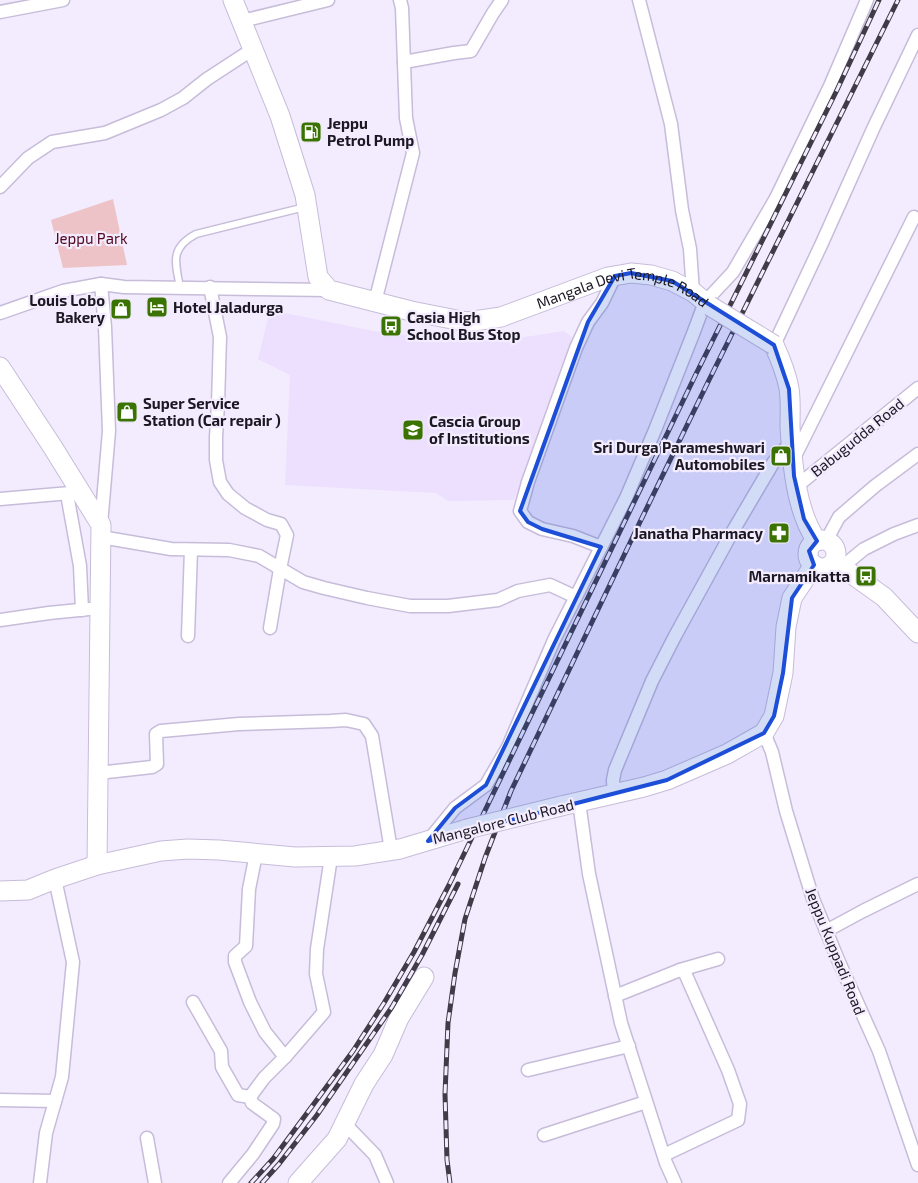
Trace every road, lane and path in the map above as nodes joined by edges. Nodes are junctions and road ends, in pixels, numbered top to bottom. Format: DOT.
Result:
graph roads {
  1 [pos="63,0"];
  2 [pos="233,0"];
  3 [pos="328,0"];
  4 [pos="400,0"];
  5 [pos="502,0"];
  6 [pos="640,0"];
  7 [pos="867,0"];
  8 [pos="0,12"];
  9 [pos="242,22"];
  10 [pos="918,35"];
  11 [pos="253,49"];
  12 [pos="404,62"];
  13 [pos="0,186"];
  14 [pos="306,206"];
  15 [pos="914,217"];
  16 [pos="615,276"];
  17 [pos="101,284"];
  18 [pos="180,287"];
  19 [pos="210,287"];
  20 [pos="328,290"];
  21 [pos="703,300"];
  22 [pos="375,302"];
  23 [pos="0,313"];
  24 [pos="774,345"];
  25 [pos="0,368"];
  26 [pos="918,388"];
  27 [pos="792,451"];
  28 [pos="918,454"];
  29 [pos="797,486"];
  30 [pos="74,492"];
  31 [pos="0,500"];
  32 [pos="918,525"];
  33 [pos="101,531"];
  34 [pos="822,541"];
  35 [pos="601,547"];
  36 [pos="191,550"];
  37 [pos="830,565"];
  38 [pos="280,569"];
  39 [pos="576,597"];
  40 [pos="91,609"];
  41 [pos="0,620"];
  42 [pos="270,628"];
  43 [pos="918,634"];
  44 [pos="188,636"];
  45 [pos="764,733"];
  46 [pos="98,773"];
  47 [pos="614,794"];
  48 [pos="570,804"];
  49 [pos="428,840"];
  50 [pos="391,850"];
  51 [pos="256,854"];
  52 [pos="331,857"];
  53 [pos="97,865"];
  54 [pos="56,879"];
  55 [pos="0,881"];
  56 [pos="918,884"];
  57 [pos="0,891"];
  58 [pos="826,930"];
  59 [pos="718,958"];
  60 [pos="680,970"];
  61 [pos="424,977"];
  62 [pos="616,996"];
  63 [pos="193,1002"];
  64 [pos="629,1046"];
  65 [pos="285,1057"];
  66 [pos="528,1070"];
  67 [pos="250,1097"];
  68 [pos="0,1100"];
  69 [pos="55,1101"];
  70 [pos="646,1102"];
  71 [pos="344,1123"];
  72 [pos="544,1135"];
  73 [pos="147,1138"];
  74 [pos="664,1155"];
  75 [pos="918,1166"];
  76 [pos="40,1183"];
  77 [pos="155,1183"];
  78 [pos="230,1183"];
  79 [pos="298,1183"];
  80 [pos="387,1183"];
  81 [pos="675,1183"];
  1 -- 8 [label="street"];
  2 -- 9 [label="street"];
  3 -- 9 [label="street"];
  4 -- 12 [label="street"];
  5 -- 12 [label="street"];
  6 -- 21 [label="street"];
  7 -- 21 [label="street"];
  9 -- 11 [label="street"];
  10 -- 24 [label="street"];
  11 -- 13 [label="street"];
  11 -- 14 [label="street"];
  12 -- 22 [label="street"];
  14 -- 18 [label="lane"];
  14 -- 20 [label="street"];
  15 -- 27 [label="street"];
  16 -- 21 [label="street, Mangala Devi Temple Road"];
  16 -- 22 [label="street, Mangala Devi Temple Road"];
  16 -- 35 [label="street"];
  17 -- 18 [label="street"];
  17 -- 23 [label="street"];
  17 -- 33 [label="street"];
  18 -- 19 [label="street"];
  19 -- 20 [label="street"];
  19 -- 38 [label="street"];
  20 -- 22 [label="street, Mangala Devi Temple Road"];
  21 -- 24 [label="street, Mangala Devi Temple Road, bridge"];
  21 -- 35 [label="street"];
  24 -- 27 [label="street"];
  25 -- 30 [label="street"];
  26 -- 29 [label="street, Babugudda Road"];
  27 -- 29 [label="street"];
  27 -- 47 [label="street"];
  28 -- 34 [label="street"];
  29 -- 34 [label="street"];
  30 -- 31 [label="street"];
  30 -- 33 [label="street"];
  30 -- 40 [label="street"];
  32 -- 37 [label="street"];
  33 -- 36 [label="street"];
  33 -- 40 [label="street"];
  34 -- 37 [label="street"];
  35 -- 39 [label="street"];
  36 -- 38 [label="street"];
  36 -- 44 [label="street"];
  37 -- 43 [label="street"];
  37 -- 45 [label="street"];
  38 -- 39 [label="street"];
  38 -- 42 [label="street"];
  39 -- 49 [label="street"];
  40 -- 41 [label="street"];
  40 -- 46 [label="street"];
  45 -- 47 [label="street, Mangalore Club Road"];
  45 -- 58 [label="street, Jeppu Kuppadi Road"];
  46 -- 50 [label="street"];
  46 -- 53 [label="street"];
  47 -- 48 [label="street, Mangalore Club Road"];
  48 -- 49 [label="street, Mangalore Club Road, bridge"];
  48 -- 62 [label="street"];
  49 -- 50 [label="street, Mangalore Club Road"];
  50 -- 52 [label="street, Mangalore Club Road"];
  51 -- 52 [label="street, Mangalore Club Road"];
  51 -- 53 [label="street, Mangalore Club Road"];
  51 -- 65 [label="street"];
  52 -- 65 [label="street"];
  53 -- 54 [label="street, Mangalore Club Road"];
  54 -- 55 [label="street, Mangalore Club Road"];
  54 -- 57 [label="street, Mangalore Club Road"];
  54 -- 69 [label="street"];
  56 -- 58 [label="street"];
  58 -- 75 [label="street, Jeppu Kuppadi Road"];
  59 -- 60 [label="street"];
  60 -- 62 [label="street"];
  60 -- 74 [label="street"];
  61 -- 71 [label="street"];
  62 -- 64 [label="street"];
  63 -- 67 [label="street"];
  64 -- 66 [label="street"];
  64 -- 70 [label="street"];
  65 -- 67 [label="street"];
  67 -- 78 [label="street"];
  68 -- 69 [label="street"];
  69 -- 76 [label="street"];
  70 -- 72 [label="street"];
  70 -- 74 [label="street"];
  71 -- 79 [label="street"];
  71 -- 80 [label="street"];
  73 -- 77 [label="street"];
  74 -- 81 [label="street"];
}
